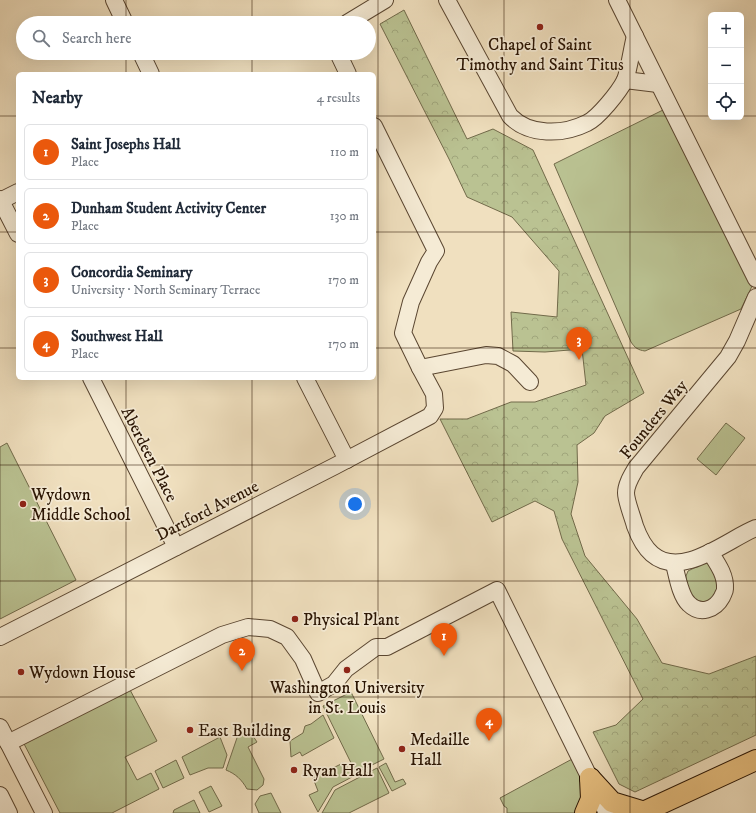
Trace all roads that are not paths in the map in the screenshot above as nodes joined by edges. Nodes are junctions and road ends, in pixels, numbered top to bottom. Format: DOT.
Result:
graph roads {
  1 [pos="114,0"];
  2 [pos="382,0"];
  3 [pos="447,0"];
  4 [pos="617,0"];
  5 [pos="122,16"];
  6 [pos="358,16"];
  7 [pos="635,36"];
  8 [pos="144,60"];
  9 [pos="341,60"];
  10 [pos="150,72"];
  11 [pos="347,72"];
  12 [pos="625,80"];
  13 [pos="658,84"];
  14 [pos="376,130"];
  15 [pos="16,193"];
  16 [pos="0,200"];
  17 [pos="16,230"];
  18 [pos="756,279"];
  19 [pos="756,297"];
  20 [pos="420,368"];
  21 [pos="91,380"];
  22 [pos="306,380"];
  23 [pos="530,382"];
  24 [pos="347,460"];
  25 [pos="756,528"];
  26 [pos="176,548"];
  27 [pos="710,552"];
  28 [pos="674,564"];
  29 [pos="0,637"];
  30 [pos="0,728"];
  31 [pos="8,743"];
  32 [pos="756,760"];
  33 [pos="590,778"];
  34 [pos="0,795"];
  35 [pos="643,812"];
  36 [pos="9,813"];
  37 [pos="44,813"];
  38 [pos="584,813"];
  39 [pos="607,813"];
  1 -- 5 [label="street"];
  2 -- 6 [label="street"];
  3 -- 12 [label="street"];
  4 -- 7 [label="street"];
  7 -- 12 [label="street"];
  7 -- 13 [label="street"];
  8 -- 10 [label="street"];
  9 -- 11 [label="street"];
  12 -- 13 [label="street"];
  13 -- 18 [label="street"];
  14 -- 20 [label="street"];
  15 -- 16 [label="street"];
  16 -- 17 [label="street"];
  19 -- 28 [label="street, Founders Way"];
  20 -- 23 [label="street"];
  20 -- 24 [label="street, Dartford Avenue"];
  21 -- 26 [label="street, Aberdeen Place"];
  22 -- 24 [label="street"];
  24 -- 26 [label="street, Dartford Avenue"];
  25 -- 27 [label="street"];
  26 -- 29 [label="street, Dartford Avenue"];
  27 -- 28 [label="street"];
  27 -- 28 [label="street"];
  30 -- 31 [label="street"];
  31 -- 33 [label="street"];
  31 -- 37 [label="street"];
  32 -- 35 [label="main road"];
  33 -- 35 [label="main road"];
  33 -- 38 [label="main road"];
  33 -- 39 [label="street"];
  34 -- 36 [label="street"];
}
